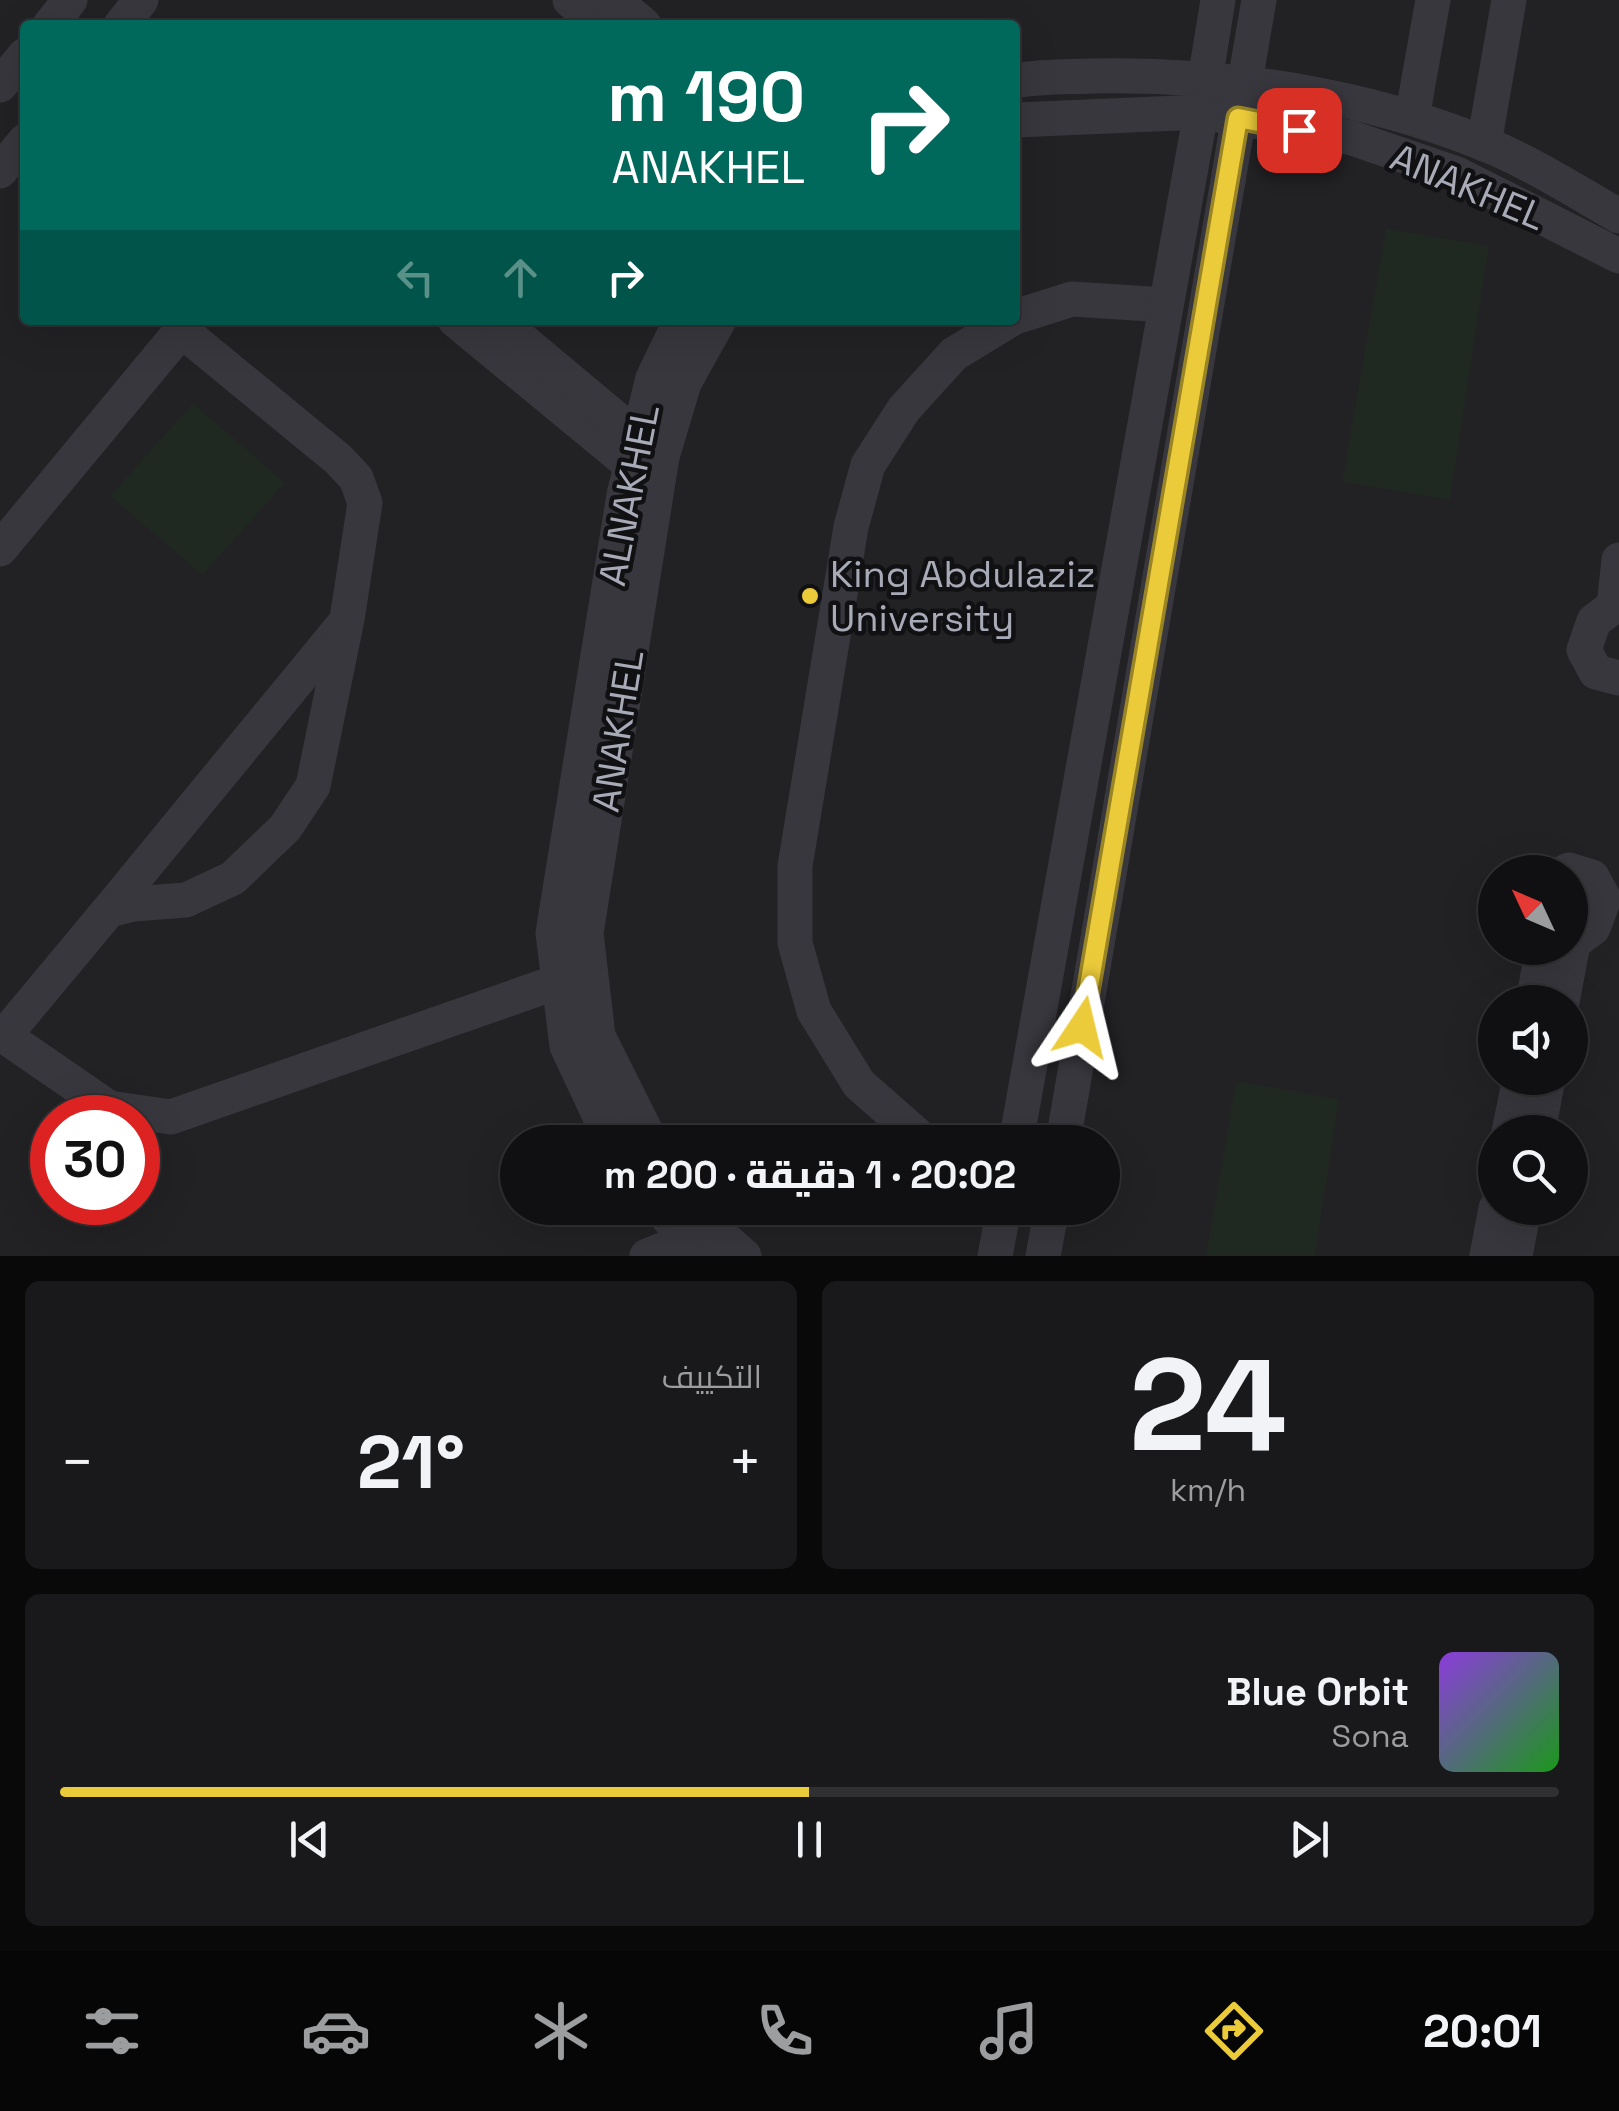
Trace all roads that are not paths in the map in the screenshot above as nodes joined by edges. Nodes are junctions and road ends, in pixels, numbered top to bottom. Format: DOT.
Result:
graph roads {
  1 [pos="70,0"];
  2 [pos="141,0"];
  3 [pos="570,0"];
  4 [pos="614,0"];
  5 [pos="1218,0"];
  6 [pos="1259,0"];
  7 [pos="1433,0"];
  8 [pos="1509,0"];
  9 [pos="54,20"];
  10 [pos="124,20"];
  11 [pos="594,20"];
  12 [pos="638,20"];
  13 [pos="20,61"];
  14 [pos="1020,81"];
  15 [pos="0,85"];
  16 [pos="1202,96"];
  17 [pos="1241,102"];
  18 [pos="1412,118"];
  19 [pos="1020,119"];
  20 [pos="1484,144"];
  21 [pos="20,147"];
  22 [pos="0,171"];
  23 [pos="1619,216"];
  24 [pos="1619,256"];
  25 [pos="1166,305"];
  26 [pos="1020,315"];
  27 [pos="185,325"];
  28 [pos="462,325"];
  29 [pos="503,325"];
  30 [pos="679,325"];
  31 [pos="716,325"];
  32 [pos="1001,325"];
  33 [pos="634,451"];
  34 [pos="0,549"];
  35 [pos="1619,560"];
  36 [pos="347,620"];
  37 [pos="1619,678"];
  38 [pos="1588,876"];
  39 [pos="109,910"];
  40 [pos="1588,932"];
  41 [pos="557,982"];
  42 [pos="2,1035"];
  43 [pos="604,1125"];
  44 [pos="643,1125"];
  45 [pos="905,1125"];
  46 [pos="1019,1125"];
  47 [pos="1066,1125"];
  48 [pos="1001,1225"];
  49 [pos="1049,1225"];
  50 [pos="1493,1225"];
  51 [pos="1521,1225"];
  52 [pos="693,1235"];
  53 [pos="647,1256"];
  54 [pos="744,1256"];
  55 [pos="996,1256"];
  56 [pos="1044,1256"];
  57 [pos="1487,1256"];
  58 [pos="1516,1256"];
  1 -- 9 [label="street"];
  2 -- 10 [label="street"];
  3 -- 11 [label="street"];
  4 -- 12 [label="street"];
  5 -- 16 [label="street"];
  6 -- 17 [label="street"];
  7 -- 18 [label="street"];
  8 -- 20 [label="street"];
  13 -- 15 [label="street"];
  14 -- 16 [label="street"];
  16 -- 17 [label="street"];
  16 -- 19 [label="street"];
  16 -- 25 [label="street"];
  17 -- 18 [label="street"];
  17 -- 24 [label="street, ANAKHEL"];
  17 -- 47 [label="street"];
  18 -- 20 [label="street"];
  20 -- 23 [label="street"];
  21 -- 22 [label="street"];
  25 -- 26 [label="street"];
  25 -- 46 [label="street"];
  27 -- 34 [label="street"];
  27 -- 36 [label="street"];
  28 -- 33 [label="street"];
  29 -- 33 [label="street"];
  30 -- 33 [label="street, ALNAKHEL"];
  31 -- 44 [label="street, ANAKHEL"];
  32 -- 45 [label="street"];
  33 -- 41 [label="street, ALNAKHEL"];
  35 -- 37 [label="street"];
  36 -- 39 [label="street"];
  36 -- 39 [label="street"];
  38 -- 40 [label="street"];
  39 -- 42 [label="street"];
  41 -- 42 [label="street"];
  41 -- 43 [label="street, ALNAKHEL"];
  48 -- 55 [label="street"];
  49 -- 56 [label="street"];
  50 -- 57 [label="street"];
  51 -- 58 [label="street"];
  52 -- 53 [label="street"];
  52 -- 54 [label="street"];
}
